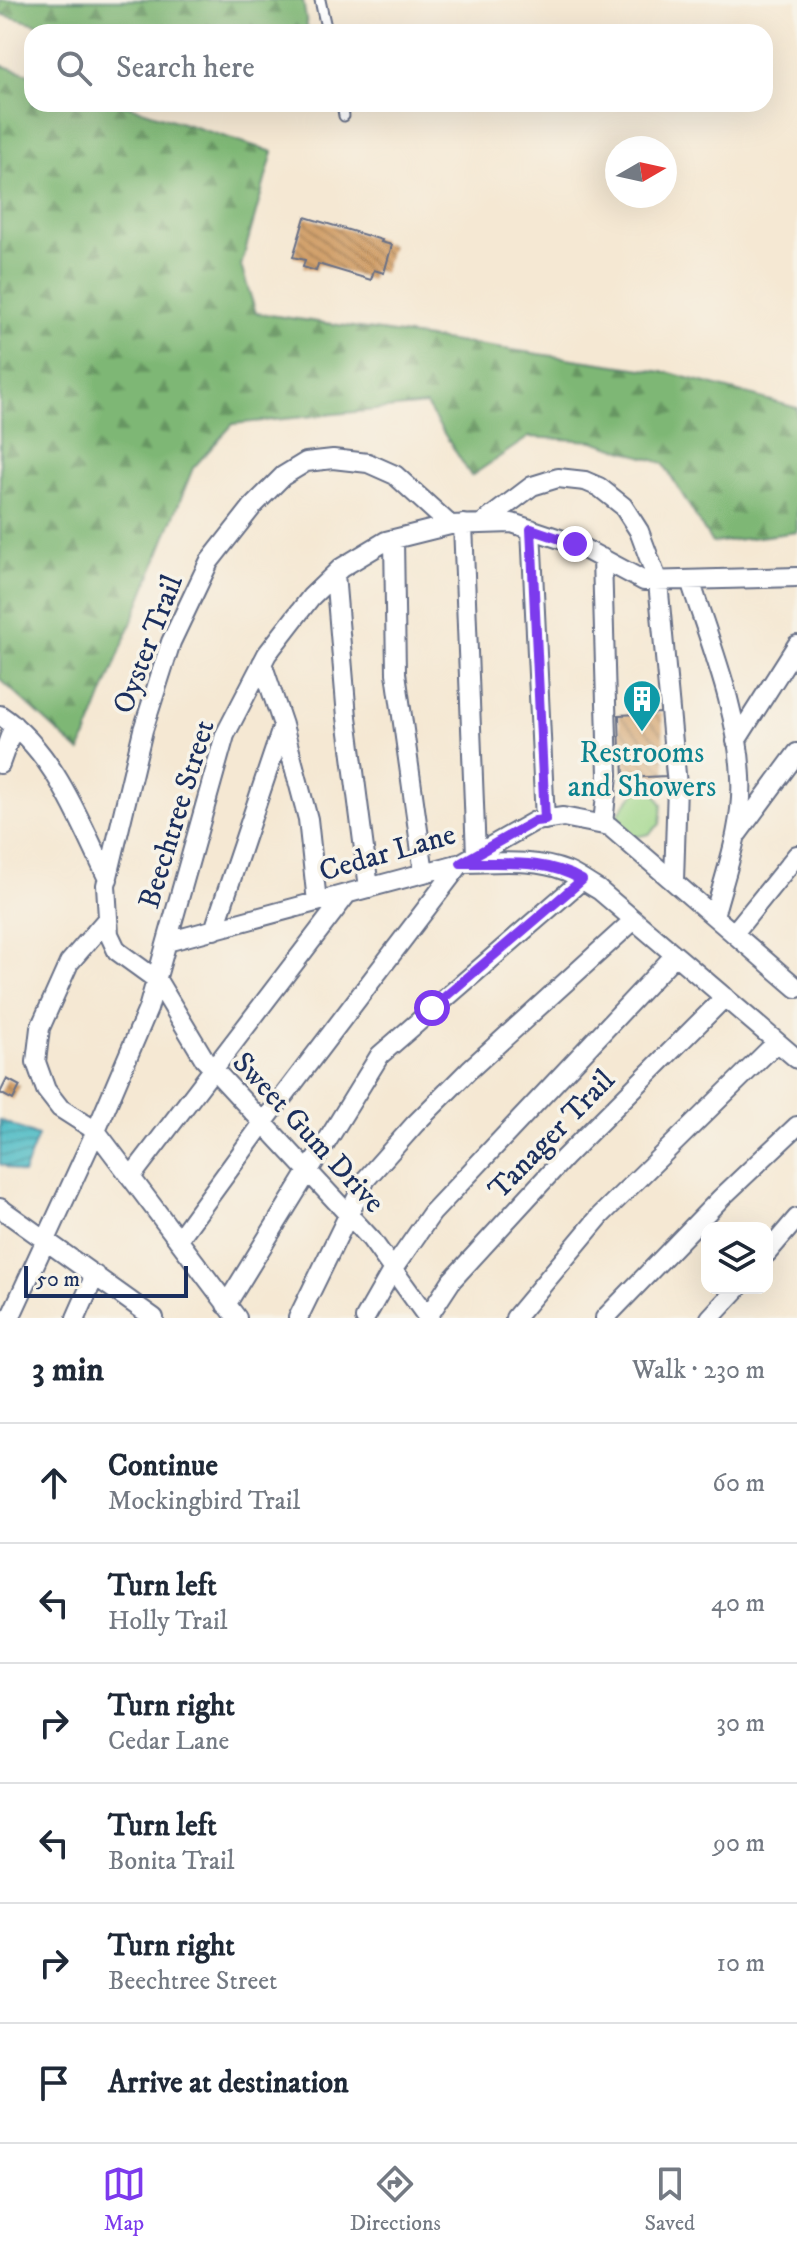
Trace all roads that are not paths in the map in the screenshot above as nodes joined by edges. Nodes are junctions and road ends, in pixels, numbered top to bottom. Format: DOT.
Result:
graph roads {
  1 [pos="320,0"];
  2 [pos="325,24"];
  3 [pos="343,112"];
  4 [pos="344,116"];
  5 [pos="483,523"];
  6 [pos="457,525"];
  7 [pos="531,529"];
  8 [pos="394,539"];
  9 [pos="602,558"];
  10 [pos="335,574"];
  11 [pos="797,577"];
  12 [pos="690,580"];
  13 [pos="658,582"];
  14 [pos="797,645"];
  15 [pos="262,663"];
  16 [pos="7,720"];
  17 [pos="283,725"];
  18 [pos="736,741"];
  19 [pos="797,753"];
  20 [pos="0,764"];
  21 [pos="545,820"];
  22 [pos="603,824"];
  23 [pos="736,835"];
  24 [pos="797,855"];
  25 [pos="468,859"];
  26 [pos="424,873"];
  27 [pos="108,879"];
  28 [pos="582,880"];
  29 [pos="674,881"];
  30 [pos="369,888"];
  31 [pos="347,894"];
  32 [pos="317,902"];
  33 [pos="714,916"];
  34 [pos="107,919"];
  35 [pos="634,920"];
  36 [pos="214,930"];
  37 [pos="734,933"];
  38 [pos="167,942"];
  39 [pos="675,955"];
  40 [pos="157,980"];
  41 [pos="795,981"];
  42 [pos="725,997"];
  43 [pos="777,1042"];
  44 [pos="797,1059"];
  45 [pos="213,1070"];
  46 [pos="263,1123"];
  47 [pos="797,1126"];
  48 [pos="96,1131"];
  49 [pos="308,1171"];
  50 [pos="131,1177"];
  51 [pos="0,1208"];
  52 [pos="350,1216"];
  53 [pos="797,1218"];
  54 [pos="47,1240"];
  55 [pos="178,1240"];
  56 [pos="773,1246"];
  57 [pos="393,1269"];
  58 [pos="95,1275"];
  59 [pos="732,1294"];
  60 [pos="231,1311"];
  61 [pos="147,1316"];
  62 [pos="10,1318"];
  63 [pos="76,1318"];
  64 [pos="298,1318"];
  65 [pos="365,1318"];
  66 [pos="428,1318"];
  67 [pos="515,1318"];
  68 [pos="605,1318"];
  69 [pos="710,1318"];
  1 -- 2 [label="lane"];
  3 -- 4 [label="lane"];
  5 -- 6 [label="street, Beechtree Street"];
  5 -- 7 [label="street, Beechtree Street"];
  5 -- 13 [label="street"];
  6 -- 8 [label="street, Beechtree Street"];
  6 -- 25 [label="street"];
  6 -- 27 [label="street, Oyster Trail"];
  7 -- 9 [label="street, Beechtree Street"];
  7 -- 21 [label="street"];
  8 -- 10 [label="street, Beechtree Street"];
  8 -- 26 [label="street"];
  9 -- 13 [label="street, Beechtree Street"];
  9 -- 22 [label="street"];
  10 -- 15 [label="street, Beechtree Street"];
  10 -- 30 [label="street"];
  11 -- 12 [label="street, Beechtree Street"];
  12 -- 13 [label="street, Beechtree Street"];
  12 -- 18 [label="street"];
  13 -- 29 [label="street"];
  14 -- 18 [label="street"];
  15 -- 17 [label="street"];
  15 -- 38 [label="street, Beechtree Street"];
  16 -- 20 [label="street"];
  16 -- 27 [label="street"];
  17 -- 32 [label="street"];
  17 -- 36 [label="street"];
  18 -- 23 [label="street"];
  19 -- 23 [label="street"];
  21 -- 22 [label="street, Cedar Lane"];
  21 -- 25 [label="street, Cedar Lane"];
  22 -- 29 [label="street, Cedar Lane"];
  23 -- 33 [label="street"];
  24 -- 37 [label="street"];
  25 -- 26 [label="street, Cedar Lane"];
  25 -- 28 [label="street"];
  25 -- 46 [label="street"];
  26 -- 30 [label="street, Cedar Lane"];
  27 -- 34 [label="street, Oyster Trail"];
  28 -- 35 [label="street"];
  28 -- 49 [label="street"];
  29 -- 33 [label="street, Cedar Lane"];
  30 -- 31 [label="street, Cedar Lane"];
  31 -- 32 [label="street, Cedar Lane"];
  31 -- 45 [label="street"];
  32 -- 36 [label="street, Cedar Lane"];
  33 -- 37 [label="street, Cedar Lane"];
  34 -- 40 [label="street, Oyster Trail"];
  34 -- 48 [label="street"];
  35 -- 39 [label="street"];
  35 -- 52 [label="street"];
  36 -- 38 [label="street, Cedar Lane"];
  37 -- 41 [label="street, Cedar Lane"];
  38 -- 40 [label="street, Beechtree Street"];
  39 -- 42 [label="street"];
  39 -- 57 [label="street"];
  40 -- 45 [label="street, Sweet Gum Drive"];
  40 -- 48 [label="street, Beechtree Street"];
  42 -- 43 [label="street"];
  42 -- 66 [label="street, Tanager Trail"];
  43 -- 44 [label="street"];
  43 -- 67 [label="street"];
  45 -- 46 [label="street, Sweet Gum Drive"];
  45 -- 50 [label="street"];
  46 -- 49 [label="street, Sweet Gum Drive"];
  46 -- 55 [label="street"];
  47 -- 68 [label="street"];
  48 -- 50 [label="street"];
  48 -- 54 [label="street, Beechtree Street"];
  49 -- 52 [label="street, Sweet Gum Drive"];
  49 -- 60 [label="street"];
  50 -- 55 [label="street"];
  51 -- 54 [label="street"];
  52 -- 57 [label="street, Sweet Gum Drive"];
  52 -- 64 [label="street"];
  53 -- 56 [label="street"];
  54 -- 58 [label="street"];
  54 -- 62 [label="street, Beechtree Street"];
  55 -- 60 [label="street"];
  57 -- 65 [label="street"];
  57 -- 66 [label="street, Sweet Gum Drive"];
  58 -- 61 [label="street"];
  58 -- 63 [label="street"];
  59 -- 69 [label="street"];
}
